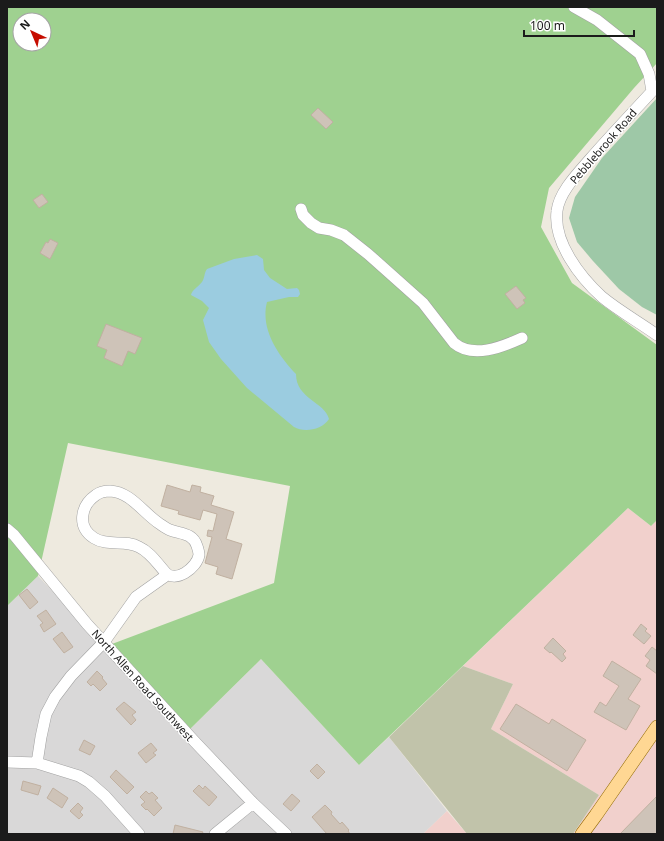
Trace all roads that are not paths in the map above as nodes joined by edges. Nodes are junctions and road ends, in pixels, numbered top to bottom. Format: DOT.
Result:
graph roads {
  1 [pos="574,7"];
  2 [pos="655,89"];
  3 [pos="301,209"];
  4 [pos="657,335"];
  5 [pos="522,338"];
  6 [pos="7,529"];
  7 [pos="167,575"];
  8 [pos="104,642"];
  9 [pos="657,727"];
  10 [pos="7,762"];
  11 [pos="37,763"];
  12 [pos="253,803"];
  13 [pos="139,834"];
  14 [pos="215,834"];
  15 [pos="286,834"];
  16 [pos="582,834"];
  1 -- 2 [label="street"];
  2 -- 4 [label="street, Pebblebrook Road"];
  3 -- 5 [label="street"];
  6 -- 8 [label="street, North Allen Road Southwest"];
  7 -- 7 [label="street"];
  7 -- 8 [label="street"];
  8 -- 11 [label="street"];
  8 -- 12 [label="street, North Allen Road Southwest"];
  9 -- 16 [label="main road"];
  10 -- 11 [label="street"];
  11 -- 13 [label="street"];
  12 -- 14 [label="street"];
  12 -- 15 [label="street, North Allen Road Southwest"];
}
